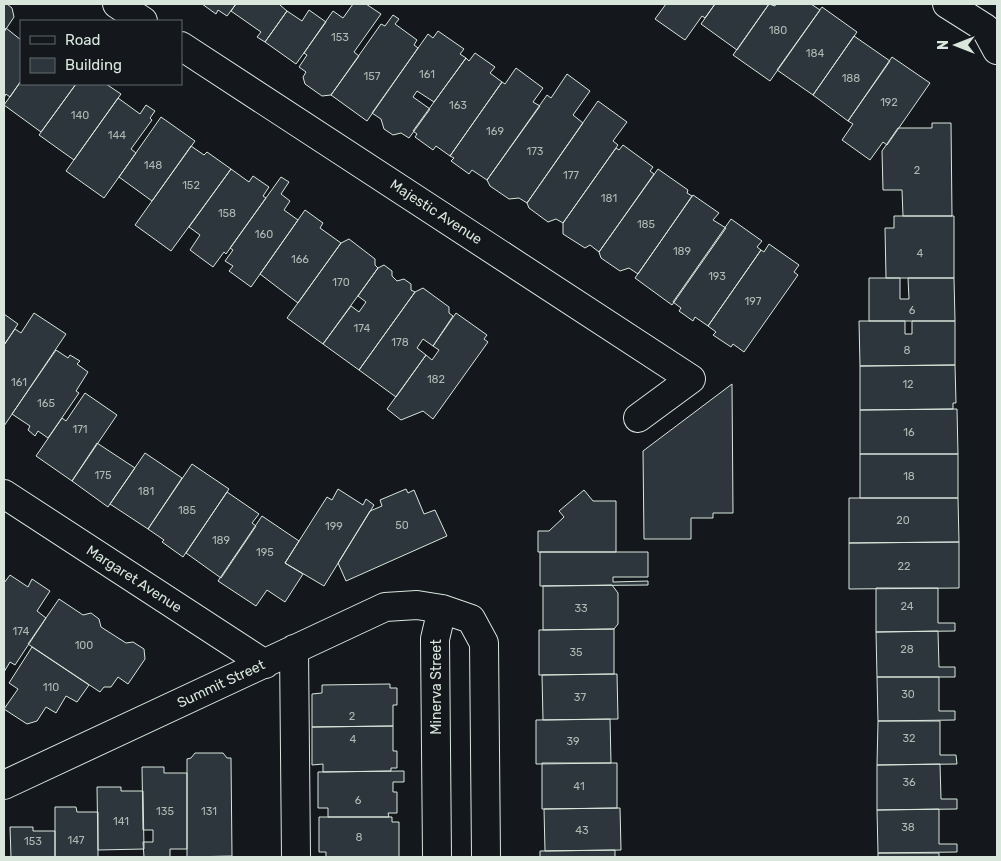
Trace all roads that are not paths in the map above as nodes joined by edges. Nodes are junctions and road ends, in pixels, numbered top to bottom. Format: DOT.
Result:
graph roads {
  1 [pos="117,4"];
  2 [pos="947,4"];
  3 [pos="141,20"];
  4 [pos="182,47"];
  5 [pos="997,50"];
  6 [pos="638,418"];
  7 [pos="4,494"];
  8 [pos="442,609"];
  9 [pos="294,649"];
  10 [pos="265,664"];
  11 [pos="4,785"];
  12 [pos="296,857"];
  13 [pos="437,857"];
  14 [pos="486,857"];
  1 -- 3 [label="street"];
  2 -- 5 [label="street"];
  4 -- 6 [label="street, Majestic Avenue"];
  7 -- 10 [label="street, Margaret Avenue"];
  8 -- 9 [label="street, Summit Street"];
  8 -- 13 [label="street, Minerva Street"];
  8 -- 14 [label="street"];
  9 -- 10 [label="street, Summit Street"];
  9 -- 12 [label="street"];
  10 -- 11 [label="street, Summit Street"];
}
